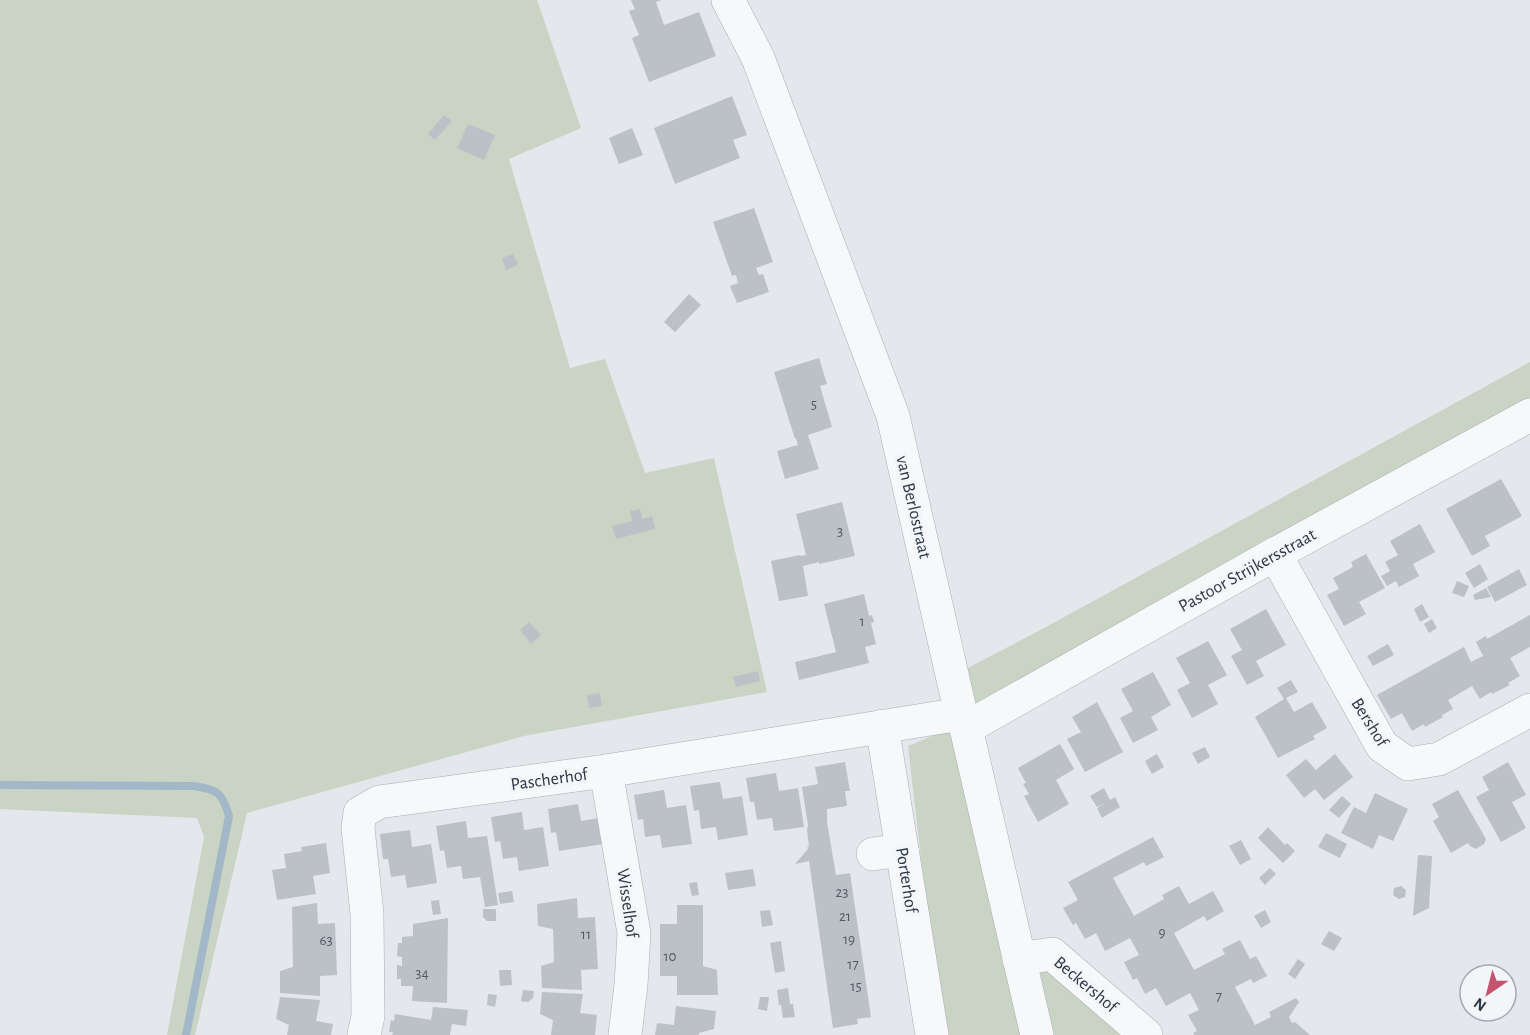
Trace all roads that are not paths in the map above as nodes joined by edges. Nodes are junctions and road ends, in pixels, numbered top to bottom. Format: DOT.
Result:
graph roads {
  1 [pos="728,0"];
  2 [pos="1530,415"];
  3 [pos="1275,554"];
  4 [pos="1530,710"];
  5 [pos="964,721"];
  6 [pos="882,726"];
  7 [pos="606,771"];
  8 [pos="1019,959"];
  9 [pos="364,1035"];
  10 [pos="625,1035"];
  11 [pos="932,1035"];
  12 [pos="1037,1035"];
  13 [pos="1146,1035"];
  1 -- 5 [label="street, van Berlostraat"];
  2 -- 3 [label="street, Pastoor Strijkersstraat"];
  3 -- 4 [label="street, Bershof"];
  3 -- 5 [label="street, Pastoor Strijkersstraat"];
  5 -- 6 [label="street, Pascherhof"];
  5 -- 8 [label="street, van Berlostraat"];
  6 -- 7 [label="street, Pascherhof"];
  6 -- 11 [label="street, Porterhof"];
  7 -- 9 [label="street, Pascherhof"];
  7 -- 10 [label="street, Wisselhof"];
  8 -- 12 [label="street, van Berlostraat"];
  8 -- 13 [label="street, Beckershof"];
}
